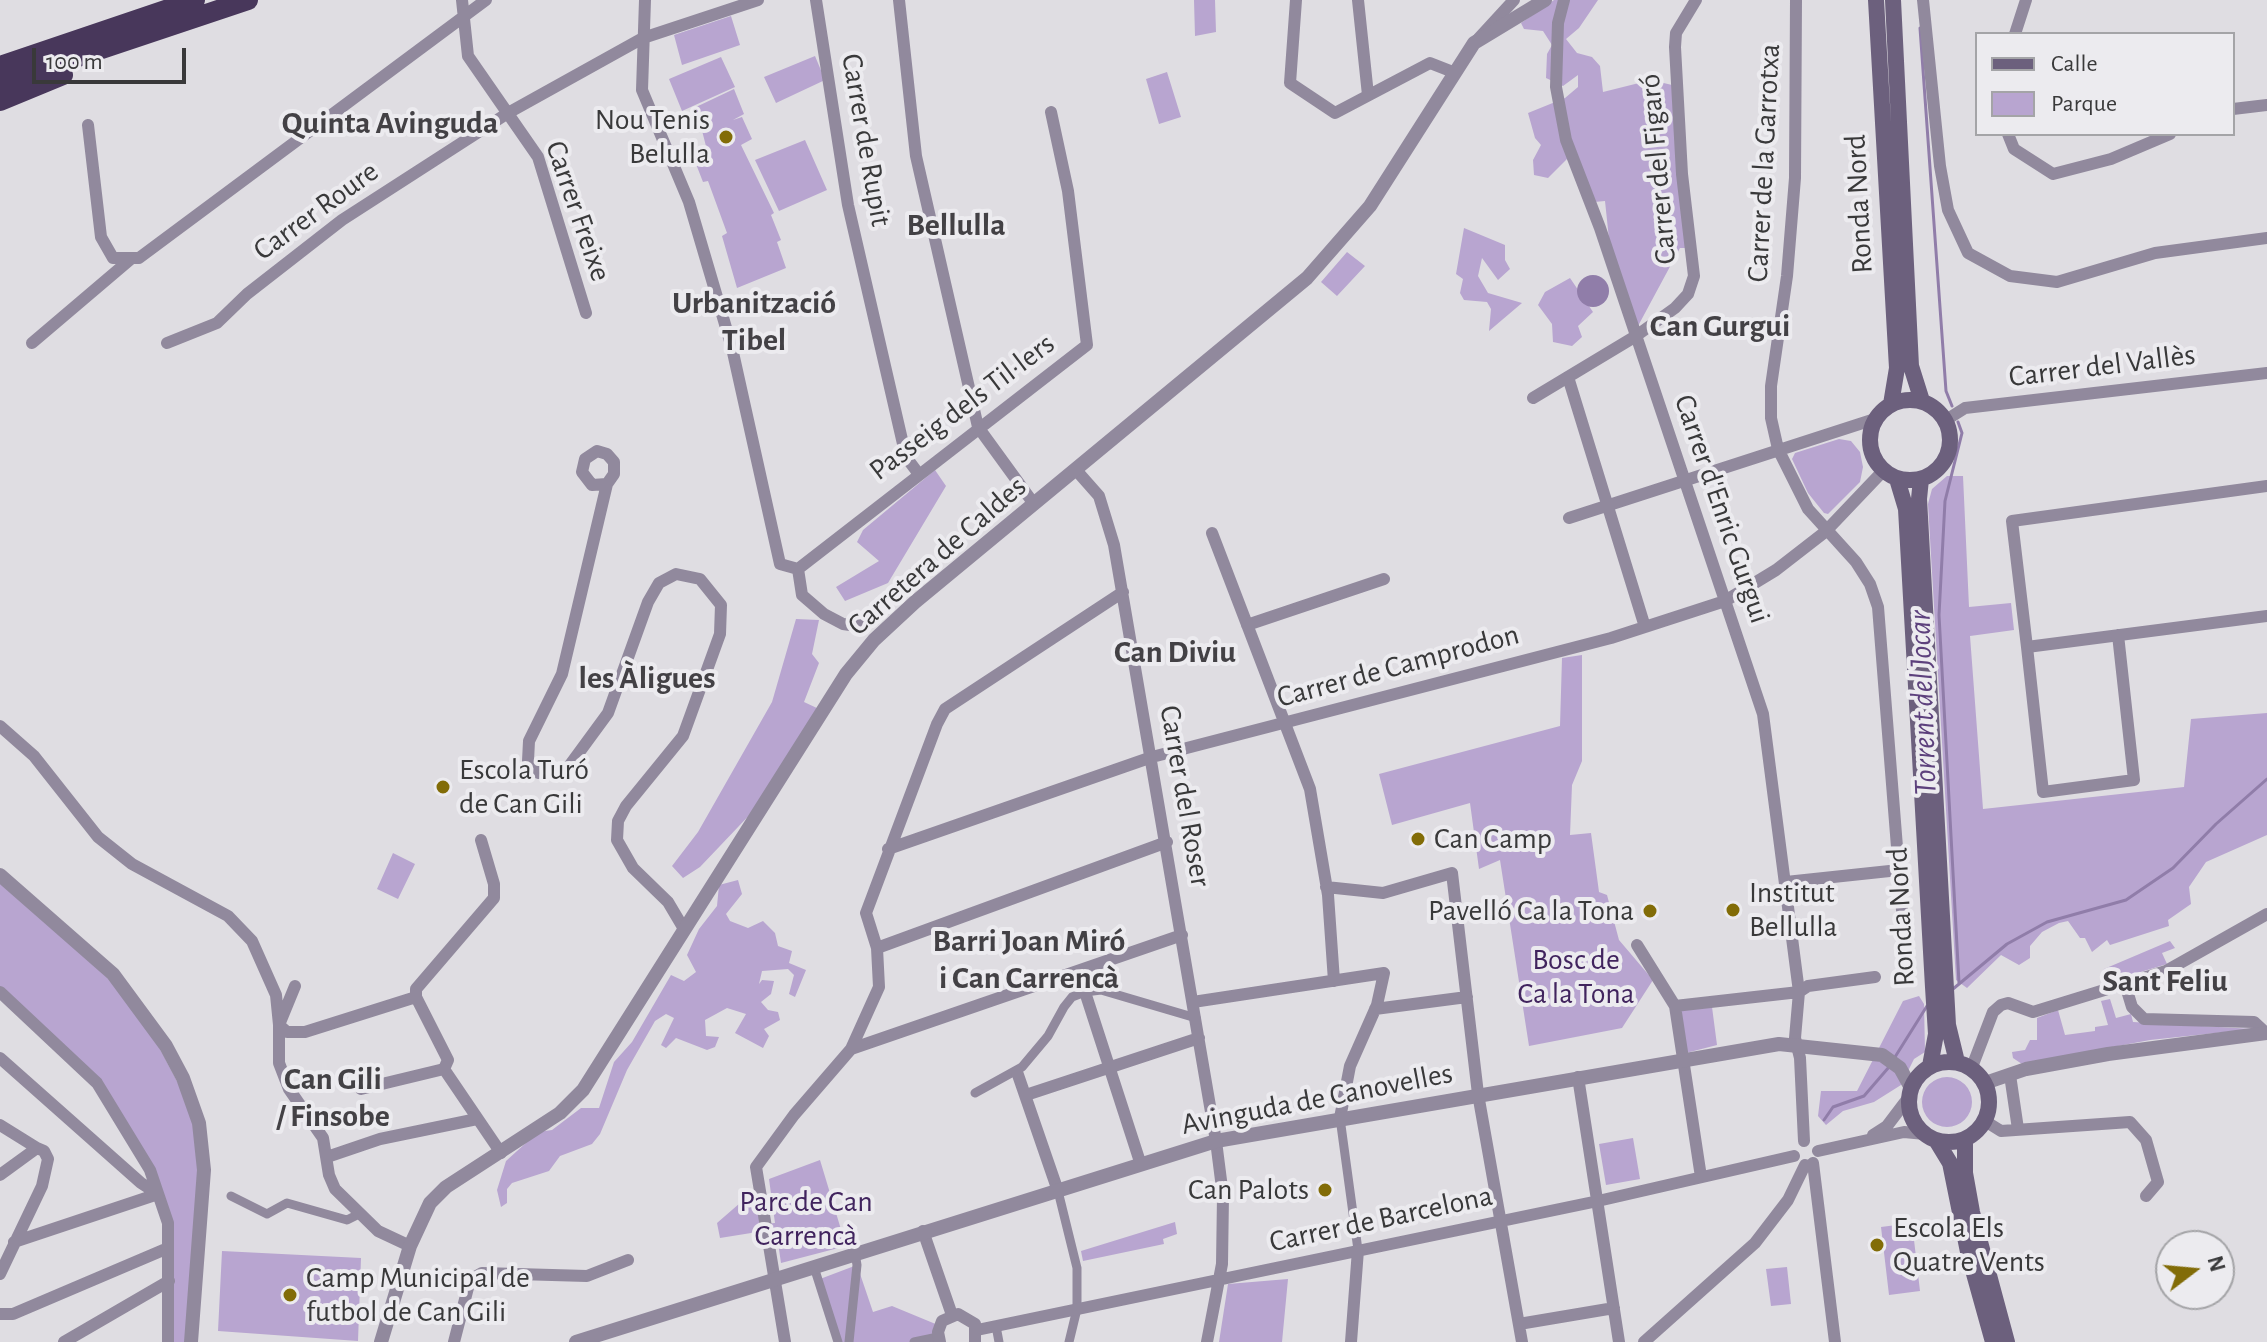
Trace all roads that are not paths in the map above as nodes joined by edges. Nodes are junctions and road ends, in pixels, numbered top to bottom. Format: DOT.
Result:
graph roads {
  1 [pos="195,0"];
  2 [pos="248,0"];
  3 [pos="462,0"];
  4 [pos="486,0"];
  5 [pos="645,0"];
  6 [pos="758,0"];
  7 [pos="816,0"];
  8 [pos="899,0"];
  9 [pos="1296,0"];
  10 [pos="1358,0"];
  11 [pos="1514,0"];
  12 [pos="1564,0"];
  13 [pos="1696,0"];
  14 [pos="1796,0"];
  15 [pos="1876,0"];
  16 [pos="1893,0"];
  17 [pos="1923,0"];
  18 [pos="2026,0"];
  19 [pos="1539,1"];
  20 [pos="461,19"];
  21 [pos="184,21"];
  22 [pos="2016,29"];
  23 [pos="643,38"];
  24 [pos="1474,43"];
  25 [pos="0,66"];
  26 [pos="1453,72"];
  27 [pos="0,83"];
  28 [pos="1368,95"];
  29 [pos="0,101"];
  30 [pos="2267,105"];
  31 [pos="2235,109"];
  32 [pos="1051,112"];
  33 [pos="508,113"];
  34 [pos="88,125"];
  35 [pos="2009,136"];
  36 [pos="2165,136"];
  37 [pos="2267,238"];
  38 [pos="132,258"];
  39 [pos="586,313"];
  40 [pos="1636,336"];
  41 [pos="32,343"];
  42 [pos="167,343"];
  43 [pos="2267,373"];
  44 [pos="1568,377"];
  45 [pos="1533,398"];
  46 [pos="1922,401"];
  47 [pos="1891,404"];
  48 [pos="1875,419"];
  49 [pos="1946,420"];
  50 [pos="978,427"];
  51 [pos="1778,449"];
  52 [pos="1076,470"];
  53 [pos="918,473"];
  54 [pos="1891,474"];
  55 [pos="1684,479"];
  56 [pos="1921,479"];
  57 [pos="607,484"];
  58 [pos="2267,486"];
  59 [pos="1034,504"];
  60 [pos="1607,505"];
  61 [pos="1569,518"];
  62 [pos="1825,532"];
  63 [pos="1212,533"];
  64 [pos="798,569"];
  65 [pos="1384,579"];
  66 [pos="1123,592"];
  67 [pos="1725,601"];
  68 [pos="2267,616"];
  69 [pos="873,618"];
  70 [pos="1247,625"];
  71 [pos="1645,627"];
  72 [pos="2118,635"];
  73 [pos="2027,647"];
  74 [pos="1285,723"];
  75 [pos="0,726"];
  76 [pos="1152,757"];
  77 [pos="481,840"];
  78 [pos="1167,842"];
  79 [pos="888,849"];
  80 [pos="1899,870"];
  81 [pos="0,875"];
  82 [pos="1786,882"];
  83 [pos="1326,887"];
  84 [pos="2267,914"];
  85 [pos="1903,923"];
  86 [pos="684,929"];
  87 [pos="1182,935"];
  88 [pos="1637,945"];
  89 [pos="877,948"];
  90 [pos="1875,977"];
  91 [pos="1334,981"];
  92 [pos="2125,984"];
  93 [pos="0,992"];
  94 [pos="1085,992"];
  95 [pos="1799,992"];
  96 [pos="416,993"];
  97 [pos="276,995"];
  98 [pos="1467,997"];
  99 [pos="1938,997"];
  100 [pos="1193,1002"];
  101 [pos="1675,1006"];
  102 [pos="1375,1009"];
  103 [pos="1196,1018"];
  104 [pos="279,1025"];
  105 [pos="305,1032"];
  106 [pos="2266,1033"];
  107 [pos="1199,1038"];
  108 [pos="1798,1045"];
  109 [pos="851,1049"];
  110 [pos="0,1058"];
  111 [pos="1683,1060"];
  112 [pos="279,1063"];
  113 [pos="1964,1064"];
  114 [pos="1930,1066"];
  115 [pos="1109,1067"];
  116 [pos="444,1069"];
  117 [pos="1017,1072"];
  118 [pos="2010,1075"];
  119 [pos="1578,1077"];
  120 [pos="1985,1083"];
  121 [pos="361,1089"];
  122 [pos="975,1093"];
  123 [pos="1910,1093"];
  124 [pos="1478,1094"];
  125 [pos="1026,1095"];
  126 [pos="1340,1118"];
  127 [pos="477,1119"];
  128 [pos="1985,1121"];
  129 [pos="0,1125"];
  130 [pos="2018,1129"];
  131 [pos="1931,1137"];
  132 [pos="1867,1139"];
  133 [pos="1965,1139"];
  134 [pos="1216,1141"];
  135 [pos="1804,1141"];
  136 [pos="37,1148"];
  137 [pos="501,1153"];
  138 [pos="1794,1156"];
  139 [pos="327,1157"];
  140 [pos="1812,1160"];
  141 [pos="1141,1165"];
  142 [pos="0,1175"];
  143 [pos="1701,1177"];
  144 [pos="1058,1191"];
  145 [pos="158,1194"];
  146 [pos="231,1196"];
  147 [pos="2146,1196"];
  148 [pos="1598,1201"];
  149 [pos="359,1214"];
  150 [pos="1500,1221"];
  151 [pos="923,1231"];
  152 [pos="14,1242"];
  153 [pos="410,1246"];
  154 [pos="168,1248"];
  155 [pos="1358,1250"];
  156 [pos="855,1253"];
  157 [pos="628,1260"];
  158 [pos="814,1267"];
  159 [pos="0,1274"];
  160 [pos="1220,1278"];
  161 [pos="777,1279"];
  162 [pos="169,1281"];
  163 [pos="1614,1308"];
  164 [pos="1077,1309"];
  165 [pos="0,1314"];
  166 [pos="952,1315"];
  167 [pos="1519,1324"];
  168 [pos="996,1326"];
  169 [pos="977,1339"];
  170 [pos="939,1340"];
  171 [pos="921,1341"];
  172 [pos="64,1342"];
  173 [pos="168,1342"];
  174 [pos="191,1342"];
  175 [pos="381,1342"];
  176 [pos="454,1342"];
  177 [pos="576,1342"];
  178 [pos="785,1342"];
  179 [pos="838,1342"];
  180 [pos="849,1342"];
  181 [pos="999,1342"];
  182 [pos="1069,1342"];
  183 [pos="1207,1342"];
  184 [pos="1351,1342"];
  185 [pos="1522,1342"];
  186 [pos="1619,1342"];
  187 [pos="1644,1342"];
  188 [pos="1835,1342"];
  189 [pos="1993,1342"];
  190 [pos="2007,1342"];
  1 -- 25 [label="highway"];
  2 -- 21 [label="highway"];
  3 -- 20 [label="street, Carrer Freixe"];
  4 -- 20 [label="street"];
  5 -- 23 [label="street"];
  6 -- 23 [label="street, Carrer Roure"];
  7 -- 53 [label="street, Carrer de Rupit"];
  8 -- 50 [label="street"];
  9 -- 28 [label="street"];
  10 -- 28 [label="street"];
  11 -- 24 [label="street"];
  12 -- 40 [label="street, Carrer d'Enric Gurgui"];
  13 -- 40 [label="street, Carrer del Figaró"];
  14 -- 51 [label="street, Carrer de la Garrotxa"];
  15 -- 47 [label="main road, Ronda Nord"];
  16 -- 46 [label="main road, Ronda Nord"];
  17 -- 37 [label="street"];
  18 -- 22 [label="street"];
  19 -- 24 [label="street, Carretera de Caldes"];
  20 -- 33 [label="street, Carrer Freixe"];
  20 -- 38 [label="street"];
  21 -- 27 [label="highway"];
  21 -- 29 [label="highway"];
  23 -- 33 [label="street, Carrer Roure"];
  23 -- 64 [label="street"];
  24 -- 26 [label="street, Carretera de Caldes"];
  26 -- 28 [label="street"];
  26 -- 52 [label="street, Carretera de Caldes"];
  30 -- 31 [label="street"];
  32 -- 50 [label="street, Passeig dels Til·lers"];
  33 -- 39 [label="street, Carrer Freixe"];
  33 -- 42 [label="street, Carrer Roure"];
  34 -- 38 [label="street"];
  35 -- 36 [label="street"];
  38 -- 41 [label="street"];
  40 -- 44 [label="street, Carrer del Figaró"];
  40 -- 55 [label="street, Carrer d'Enric Gurgui"];
  43 -- 49 [label="street, Carrer del Vallès"];
  44 -- 45 [label="street, Carrer del Figaró"];
  44 -- 60 [label="street"];
  46 -- 47 [label="main road"];
  46 -- 49 [label="main road"];
  47 -- 48 [label="main road"];
  48 -- 51 [label="street"];
  48 -- 54 [label="main road"];
  49 -- 56 [label="main road"];
  50 -- 53 [label="street, Passeig dels Til·lers"];
  50 -- 59 [label="street"];
  51 -- 55 [label="street"];
  51 -- 62 [label="street, Carrer de la Garrotxa"];
  52 -- 59 [label="street, Carretera de Caldes"];
  52 -- 66 [label="street, Carrer del Roser"];
  53 -- 64 [label="street, Passeig dels Til·lers"];
  54 -- 56 [label="main road"];
  54 -- 62 [label="street, Carrer de Camprodon"];
  54 -- 99 [label="main road, Ronda Nord"];
  55 -- 60 [label="street"];
  55 -- 67 [label="street, Carrer d'Enric Gurgui"];
  56 -- 99 [label="main road, Ronda Nord"];
  57 -- 86 [label="street"];
  58 -- 73 [label="street"];
  59 -- 86 [label="street, Carretera de Caldes"];
  60 -- 61 [label="street"];
  60 -- 71 [label="street"];
  62 -- 67 [label="street, Carrer de Camprodon"];
  62 -- 80 [label="street, Carrer de la Garrotxa"];
  63 -- 70 [label="street"];
  64 -- 69 [label="street"];
  65 -- 70 [label="street"];
  66 -- 76 [label="street, Carrer del Roser"];
  66 -- 79 [label="street"];
  67 -- 71 [label="street, Carrer de Camprodon"];
  67 -- 82 [label="street, Carrer d'Enric Gurgui"];
  68 -- 72 [label="street"];
  70 -- 74 [label="street"];
  71 -- 74 [label="street, Carrer de Camprodon"];
  72 -- 73 [label="street"];
  72 -- 73 [label="street"];
  74 -- 76 [label="street, Carrer de Camprodon"];
  74 -- 83 [label="street"];
  75 -- 97 [label="street"];
  76 -- 78 [label="street, Carrer del Roser"];
  76 -- 79 [label="street, Carrer de Camprodon"];
  77 -- 96 [label="street"];
  78 -- 87 [label="street, Carrer del Roser"];
  78 -- 89 [label="street"];
  79 -- 89 [label="street"];
  80 -- 82 [label="street"];
  80 -- 85 [label="street, Carrer de la Garrotxa"];
  81 -- 174 [label="street"];
  82 -- 95 [label="street, Carrer d'Enric Gurgui"];
  83 -- 91 [label="street"];
  83 -- 98 [label="street"];
  84 -- 92 [label="street"];
  86 -- 137 [label="street, Carretera de Caldes"];
  87 -- 100 [label="street, Carrer del Roser"];
  87 -- 109 [label="street"];
  88 -- 101 [label="street"];
  89 -- 109 [label="street"];
  90 -- 95 [label="street"];
  91 -- 100 [label="street"];
  91 -- 102 [label="street"];
  92 -- 106 [label="street"];
  92 -- 113 [label="street"];
  93 -- 145 [label="street"];
  94 -- 103 [label="street"];
  94 -- 115 [label="street"];
  94 -- 117 [label="street"];
  95 -- 101 [label="street"];
  95 -- 108 [label="street, Carrer d'Enric Gurgui"];
  96 -- 105 [label="street"];
  96 -- 116 [label="street"];
  97 -- 104 [label="street"];
  97 -- 104 [label="street"];
  98 -- 102 [label="street"];
  98 -- 124 [label="street"];
  99 -- 113 [label="main road, Ronda Nord"];
  99 -- 114 [label="main road, Ronda Nord"];
  100 -- 103 [label="street, Carrer del Roser"];
  101 -- 111 [label="street"];
  102 -- 126 [label="street"];
  103 -- 107 [label="street, Carrer del Roser"];
  104 -- 105 [label="street"];
  104 -- 112 [label="street"];
  105 -- 112 [label="street"];
  106 -- 118 [label="street"];
  107 -- 115 [label="street"];
  107 -- 134 [label="street, Carrer del Roser"];
  108 -- 111 [label="street, Avinguda de Canovelles"];
  108 -- 123 [label="street, Avinguda de Canovelles"];
  108 -- 135 [label="street, Carrer d'Enric Gurgui"];
  109 -- 161 [label="street"];
  110 -- 145 [label="street"];
  111 -- 119 [label="street, Avinguda de Canovelles"];
  111 -- 143 [label="street"];
  112 -- 139 [label="street"];
  113 -- 114 [label="main road"];
  113 -- 120 [label="main road"];
  114 -- 123 [label="main road"];
  115 -- 125 [label="street"];
  115 -- 141 [label="street"];
  116 -- 121 [label="street"];
  116 -- 127 [label="street"];
  117 -- 122 [label="street"];
  117 -- 125 [label="street"];
  118 -- 120 [label="street"];
  118 -- 130 [label="street"];
  119 -- 124 [label="street, Avinguda de Canovelles"];
  119 -- 148 [label="street"];
  120 -- 128 [label="main road"];
  123 -- 131 [label="main road"];
  123 -- 132 [label="street"];
  124 -- 126 [label="street, Avinguda de Canovelles"];
  124 -- 150 [label="street"];
  125 -- 144 [label="street"];
  126 -- 134 [label="street, Avinguda de Canovelles"];
  126 -- 155 [label="street"];
  127 -- 137 [label="street"];
  127 -- 139 [label="street"];
  128 -- 130 [label="street"];
  128 -- 133 [label="main road"];
  129 -- 136 [label="street"];
  130 -- 147 [label="street"];
  131 -- 132 [label="street"];
  131 -- 133 [label="main road"];
  131 -- 189 [label="main road"];
  132 -- 140 [label="street"];
  133 -- 190 [label="main road"];
  134 -- 141 [label="street, Avinguda de Canovelles"];
  134 -- 160 [label="street, Carrer del Roser"];
  135 -- 138 [label="street"];
  135 -- 140 [label="street"];
  136 -- 142 [label="street"];
  136 -- 152 [label="street"];
  137 -- 153 [label="street, Carretera de Caldes"];
  138 -- 140 [label="street"];
  138 -- 143 [label="street, Carrer de Barcelona"];
  139 -- 149 [label="street"];
  140 -- 187 [label="street"];
  140 -- 188 [label="street"];
  141 -- 144 [label="street, Avinguda de Canovelles"];
  143 -- 148 [label="street, Carrer de Barcelona"];
  144 -- 151 [label="street, Avinguda de Canovelles"];
  144 -- 164 [label="street"];
  145 -- 152 [label="street"];
  145 -- 154 [label="street"];
  146 -- 149 [label="street"];
  148 -- 150 [label="street, Carrer de Barcelona"];
  148 -- 163 [label="street"];
  149 -- 153 [label="street"];
  150 -- 155 [label="street, Carrer de Barcelona"];
  150 -- 167 [label="street"];
  151 -- 156 [label="street, Avinguda de Canovelles"];
  151 -- 166 [label="street"];
  152 -- 159 [label="street"];
  153 -- 175 [label="street, Carretera de Caldes"];
  154 -- 162 [label="street"];
  154 -- 165 [label="street"];
  155 -- 160 [label="street, Carrer de Barcelona"];
  155 -- 184 [label="street"];
  156 -- 158 [label="street, Avinguda de Canovelles"];
  156 -- 180 [label="street"];
  157 -- 176 [label="street"];
  158 -- 161 [label="street, Avinguda de Canovelles"];
  158 -- 179 [label="street"];
  160 -- 164 [label="street, Carrer de Barcelona"];
  160 -- 183 [label="street, Carrer del Roser"];
  161 -- 177 [label="street, Avinguda de Canovelles"];
  161 -- 178 [label="street"];
  162 -- 172 [label="street"];
  162 -- 173 [label="street"];
  163 -- 167 [label="street"];
  163 -- 186 [label="street"];
  164 -- 168 [label="street, Carrer de Barcelona"];
  164 -- 182 [label="street"];
  166 -- 169 [label="street"];
  166 -- 170 [label="street"];
  167 -- 185 [label="street"];
  168 -- 169 [label="street, Carrer de Barcelona"];
  168 -- 181 [label="street"];
  170 -- 171 [label="street"];
}
